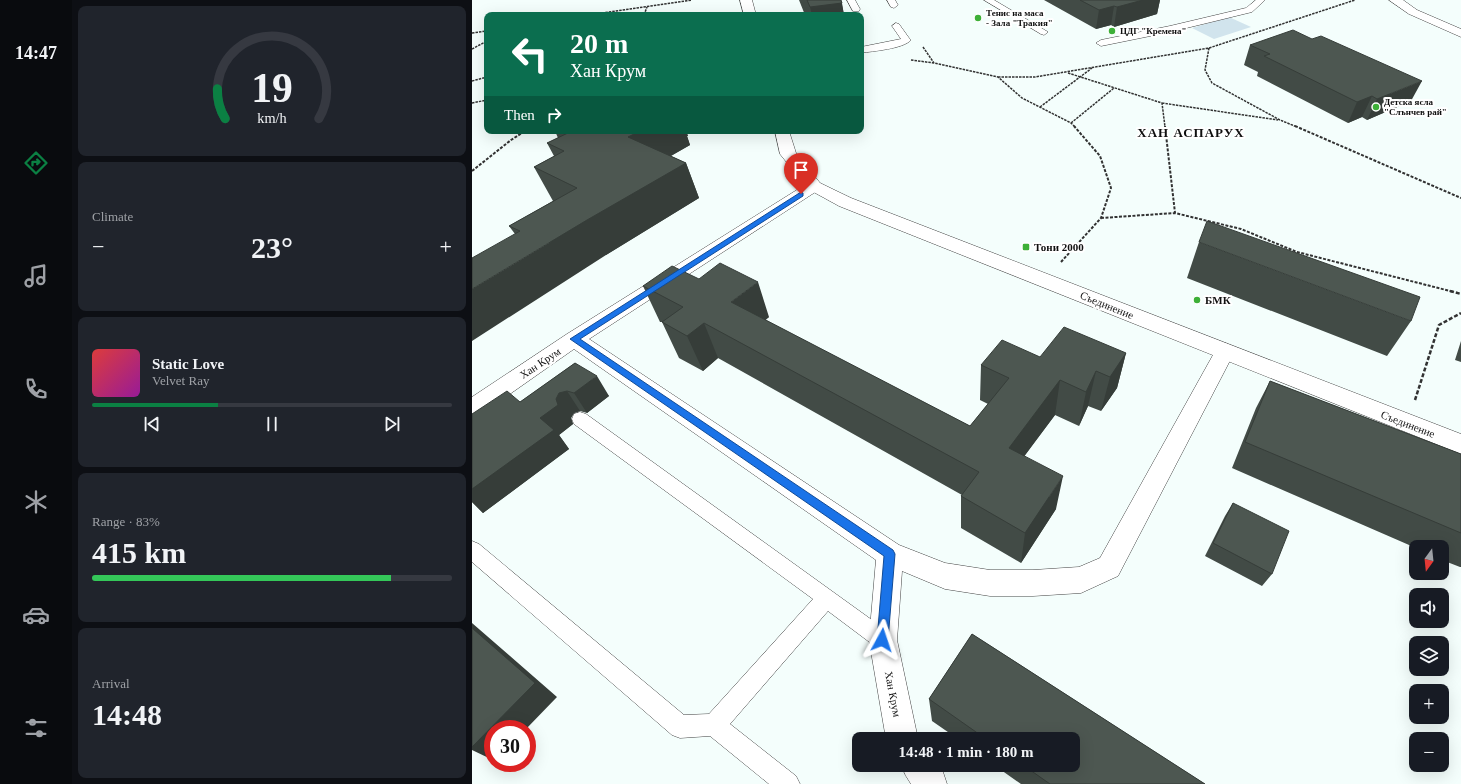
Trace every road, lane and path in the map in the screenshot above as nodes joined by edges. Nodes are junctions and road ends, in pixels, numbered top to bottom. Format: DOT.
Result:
graph roads {
  1 [pos="692,0"];
  2 [pos="746,0"];
  3 [pos="851,0"];
  4 [pos="988,0"];
  5 [pos="1261,0"];
  6 [pos="1395,0"];
  7 [pos="647,7"];
  8 [pos="856,9"];
  9 [pos="610,12"];
  10 [pos="645,12"];
  11 [pos="749,12"];
  12 [pos="896,26"];
  13 [pos="1458,30"];
  14 [pos="484,31"];
  15 [pos="1044,32"];
  16 [pos="472,33"];
  17 [pos="484,43"];
  18 [pos="1101,43"];
  19 [pos="1208,48"];
  20 [pos="472,49"];
  21 [pos="864,49"];
  22 [pos="934,63"];
  23 [pos="1093,68"];
  24 [pos="1066,72"];
  25 [pos="1081,76"];
  26 [pos="484,78"];
  27 [pos="472,81"];
  28 [pos="1114,87"];
  29 [pos="484,101"];
  30 [pos="472,103"];
  31 [pos="1162,103"];
  32 [pos="1040,107"];
  33 [pos="1280,120"];
  34 [pos="1071,123"];
  35 [pos="520,134"];
  36 [pos="783,134"];
  37 [pos="472,171"];
  38 [pos="814,186"];
  39 [pos="1461,198"];
  40 [pos="1175,213"];
  41 [pos="1101,218"];
  42 [pos="1044,280"];
  43 [pos="1461,294"];
  44 [pos="1461,314"];
  45 [pos="574,339"];
  46 [pos="1225,352"];
  47 [pos="472,409"];
  48 [pos="580,419"];
  49 [pos="1407,423"];
  50 [pos="1461,444"];
  51 [pos="472,550"];
  52 [pos="890,554"];
  53 [pos="827,598"];
  54 [pos="882,640"];
  55 [pos="714,725"];
  56 [pos="901,732"];
  57 [pos="922,772"];
  58 [pos="788,784"];
  59 [pos="931,784"];
  1 -- 7 [label="path"];
  2 -- 11 [label="street"];
  3 -- 8 [label="lane"];
  4 -- 15 [label="lane"];
  5 -- 18 [label="lane"];
  6 -- 13 [label="street"];
  7 -- 9 [label="path"];
  7 -- 10 [label="path"];
  12 -- 21 [label="lane"];
  14 -- 16 [label="path"];
  17 -- 20 [label="path"];
  19 -- 33 [label="path"];
  22 -- 32 [label="path"];
  23 -- 25 [label="path"];
  24 -- 25 [label="path"];
  25 -- 28 [label="path"];
  25 -- 32 [label="path"];
  26 -- 27 [label="path"];
  28 -- 31 [label="path"];
  28 -- 34 [label="path"];
  29 -- 30 [label="path"];
  31 -- 33 [label="path"];
  31 -- 40 [label="path"];
  32 -- 34 [label="path"];
  33 -- 39 [label="path"];
  34 -- 41 [label="path"];
  35 -- 37 [label="path"];
  36 -- 38 [label="street, Съединение"];
  38 -- 42 [label="street, Съединение"];
  38 -- 45 [label="street, Хан Крум"];
  40 -- 41 [label="path"];
  40 -- 43 [label="path"];
  41 -- 42 [label="path"];
  42 -- 46 [label="street, Съединение"];
  44 -- 49 [label="path"];
  45 -- 47 [label="street, Хан Крум"];
  45 -- 52 [label="street"];
  46 -- 49 [label="street, Съединение"];
  46 -- 52 [label="street"];
  48 -- 53 [label="lane"];
  49 -- 50 [label="street, Съединение"];
  51 -- 55 [label="lane"];
  52 -- 54 [label="street, Хан Крум"];
  53 -- 54 [label="lane"];
  53 -- 55 [label="lane"];
  54 -- 56 [label="street, Хан Крум"];
  55 -- 58 [label="lane"];
  57 -- 59 [label="street"];
}
